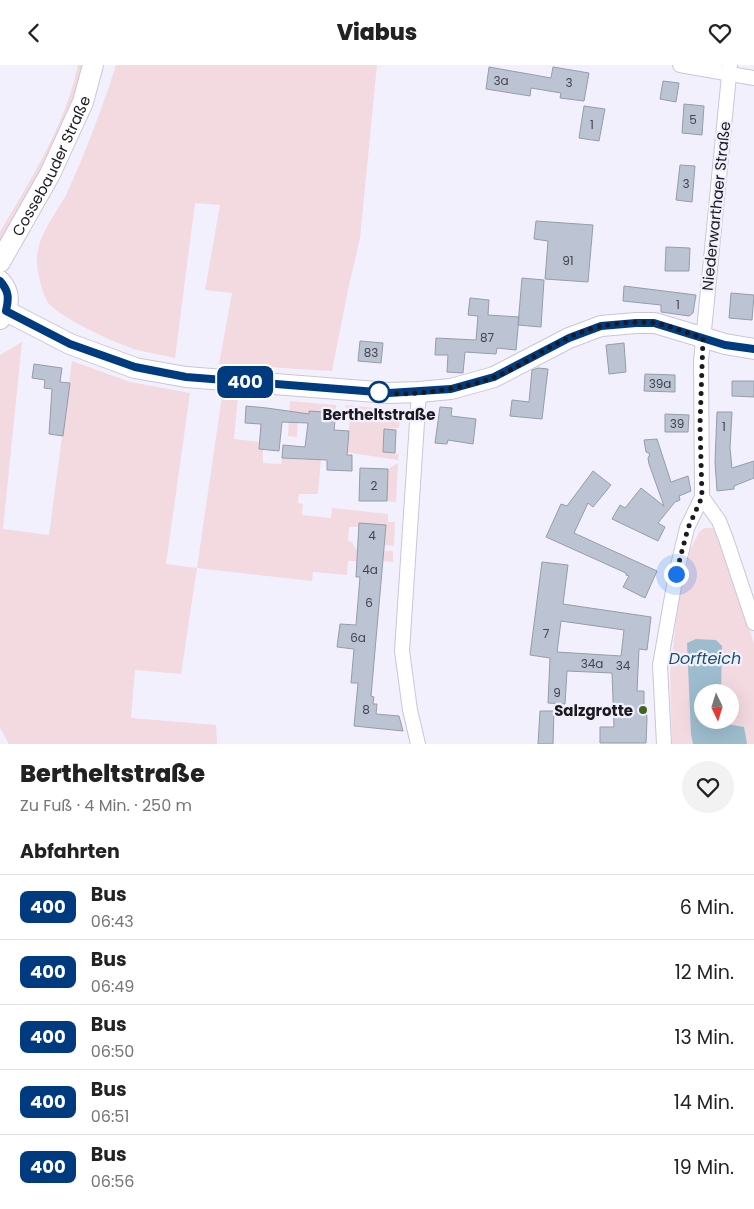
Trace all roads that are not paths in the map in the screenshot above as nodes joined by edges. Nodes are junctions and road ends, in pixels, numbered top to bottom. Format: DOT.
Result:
graph roads {
  1 [pos="93,65"];
  2 [pos="680,65"];
  3 [pos="729,69"];
  4 [pos="754,78"];
  5 [pos="0,262"];
  6 [pos="0,281"];
  7 [pos="3,315"];
  8 [pos="703,338"];
  9 [pos="754,349"];
  10 [pos="419,392"];
  11 [pos="702,497"];
  12 [pos="754,623"];
  13 [pos="418,744"];
  14 [pos="664,744"];
  1 -- 5 [label="street, Cossebauder Straße"];
  2 -- 3 [label="street"];
  3 -- 4 [label="street"];
  3 -- 8 [label="street, Niederwarthaer Straße"];
  6 -- 7 [label="street"];
  7 -- 10 [label="street"];
  8 -- 9 [label="street"];
  8 -- 10 [label="street"];
  8 -- 11 [label="street, Niederwarthaer Straße"];
  10 -- 13 [label="street"];
  11 -- 12 [label="street"];
  11 -- 14 [label="street"];
}
